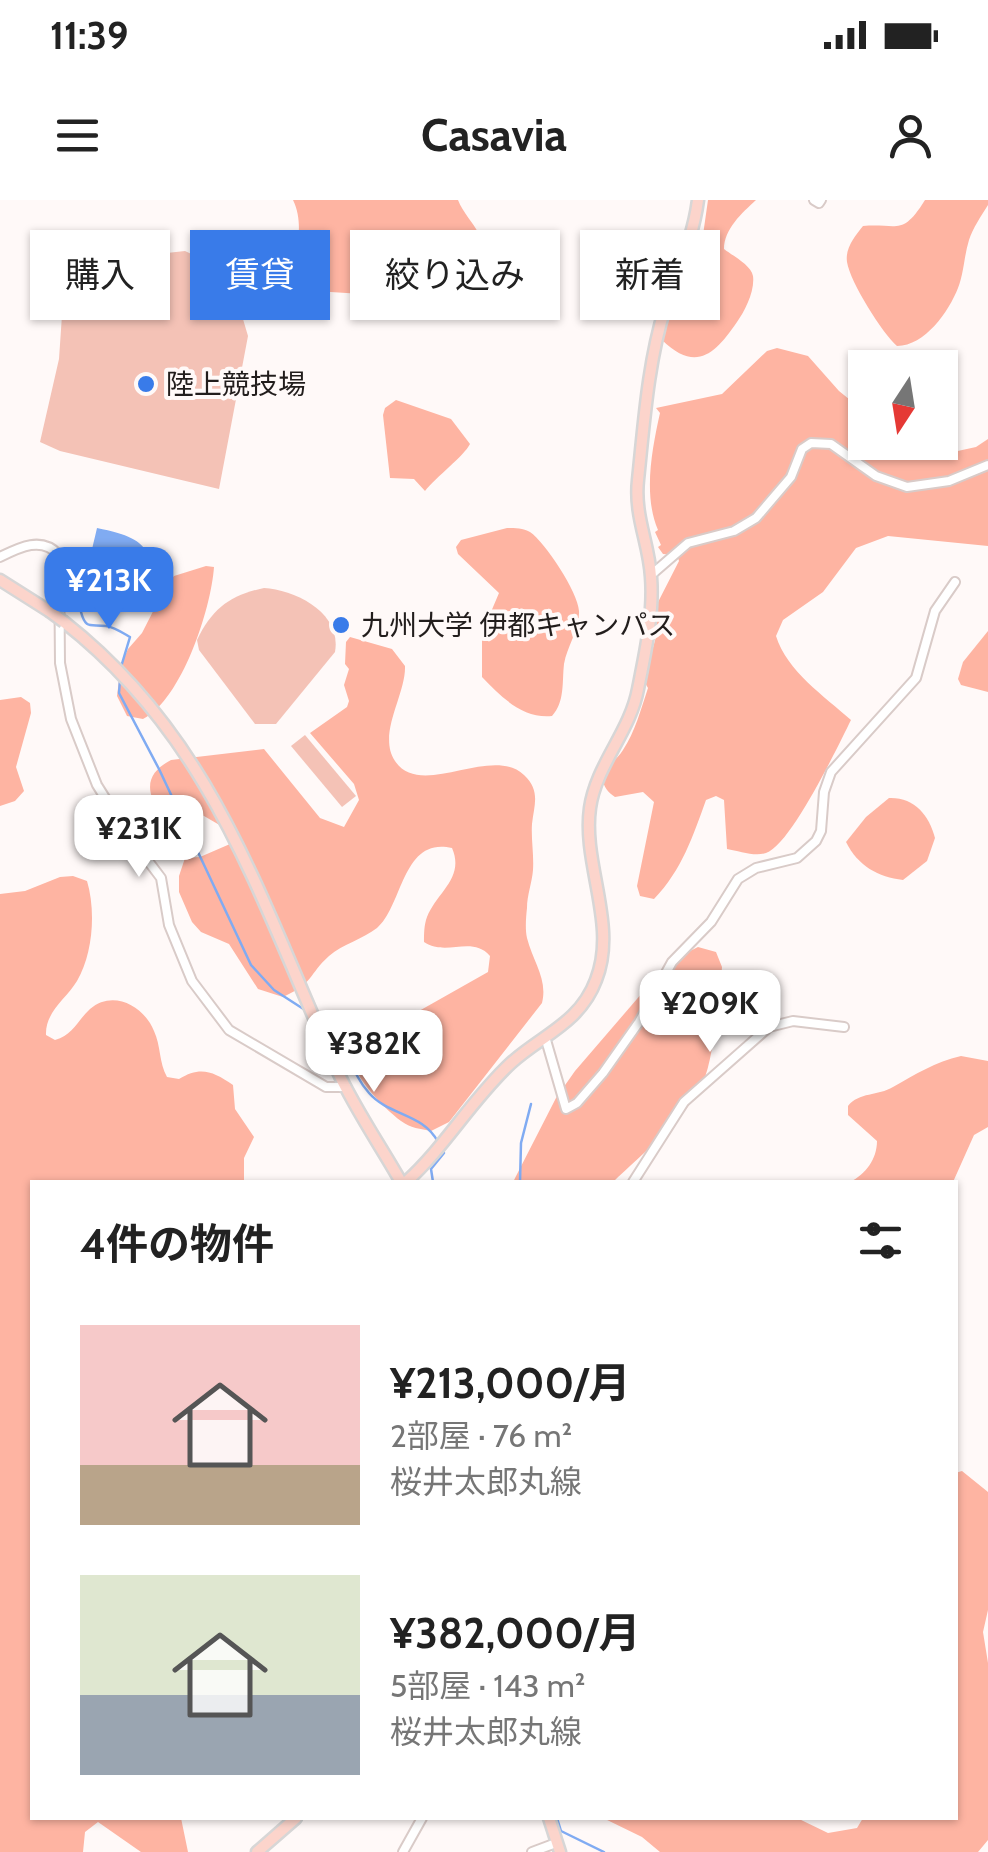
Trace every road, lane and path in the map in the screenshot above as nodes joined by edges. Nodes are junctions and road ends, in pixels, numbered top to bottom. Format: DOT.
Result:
graph roads {
  1 [pos="698,200"];
  2 [pos="988,465"];
  3 [pos="0,557"];
  4 [pos="651,575"];
  5 [pos="0,580"];
  6 [pos="955,582"];
  7 [pos="844,1027"];
  8 [pos="546,1040"];
  9 [pos="346,1087"];
  10 [pos="402,1180"];
  11 [pos="405,1180"];
  12 [pos="635,1180"];
  13 [pos="294,1820"];
  14 [pos="421,1820"];
  15 [pos="550,1820"];
  16 [pos="558,1847"];
  17 [pos="257,1852"];
  18 [pos="403,1852"];
  19 [pos="532,1852"];
  1 -- 4 [label="main road"];
  2 -- 4 [label="street"];
  3 -- 9 [label="street"];
  4 -- 8 [label="main road"];
  5 -- 9 [label="main road, bridge"];
  6 -- 8 [label="street"];
  7 -- 12 [label="street"];
  8 -- 11 [label="main road"];
  9 -- 10 [label="main road"];
  13 -- 17 [label="main road"];
  14 -- 18 [label="street"];
  15 -- 16 [label="main road"];
  16 -- 19 [label="street"];
}
